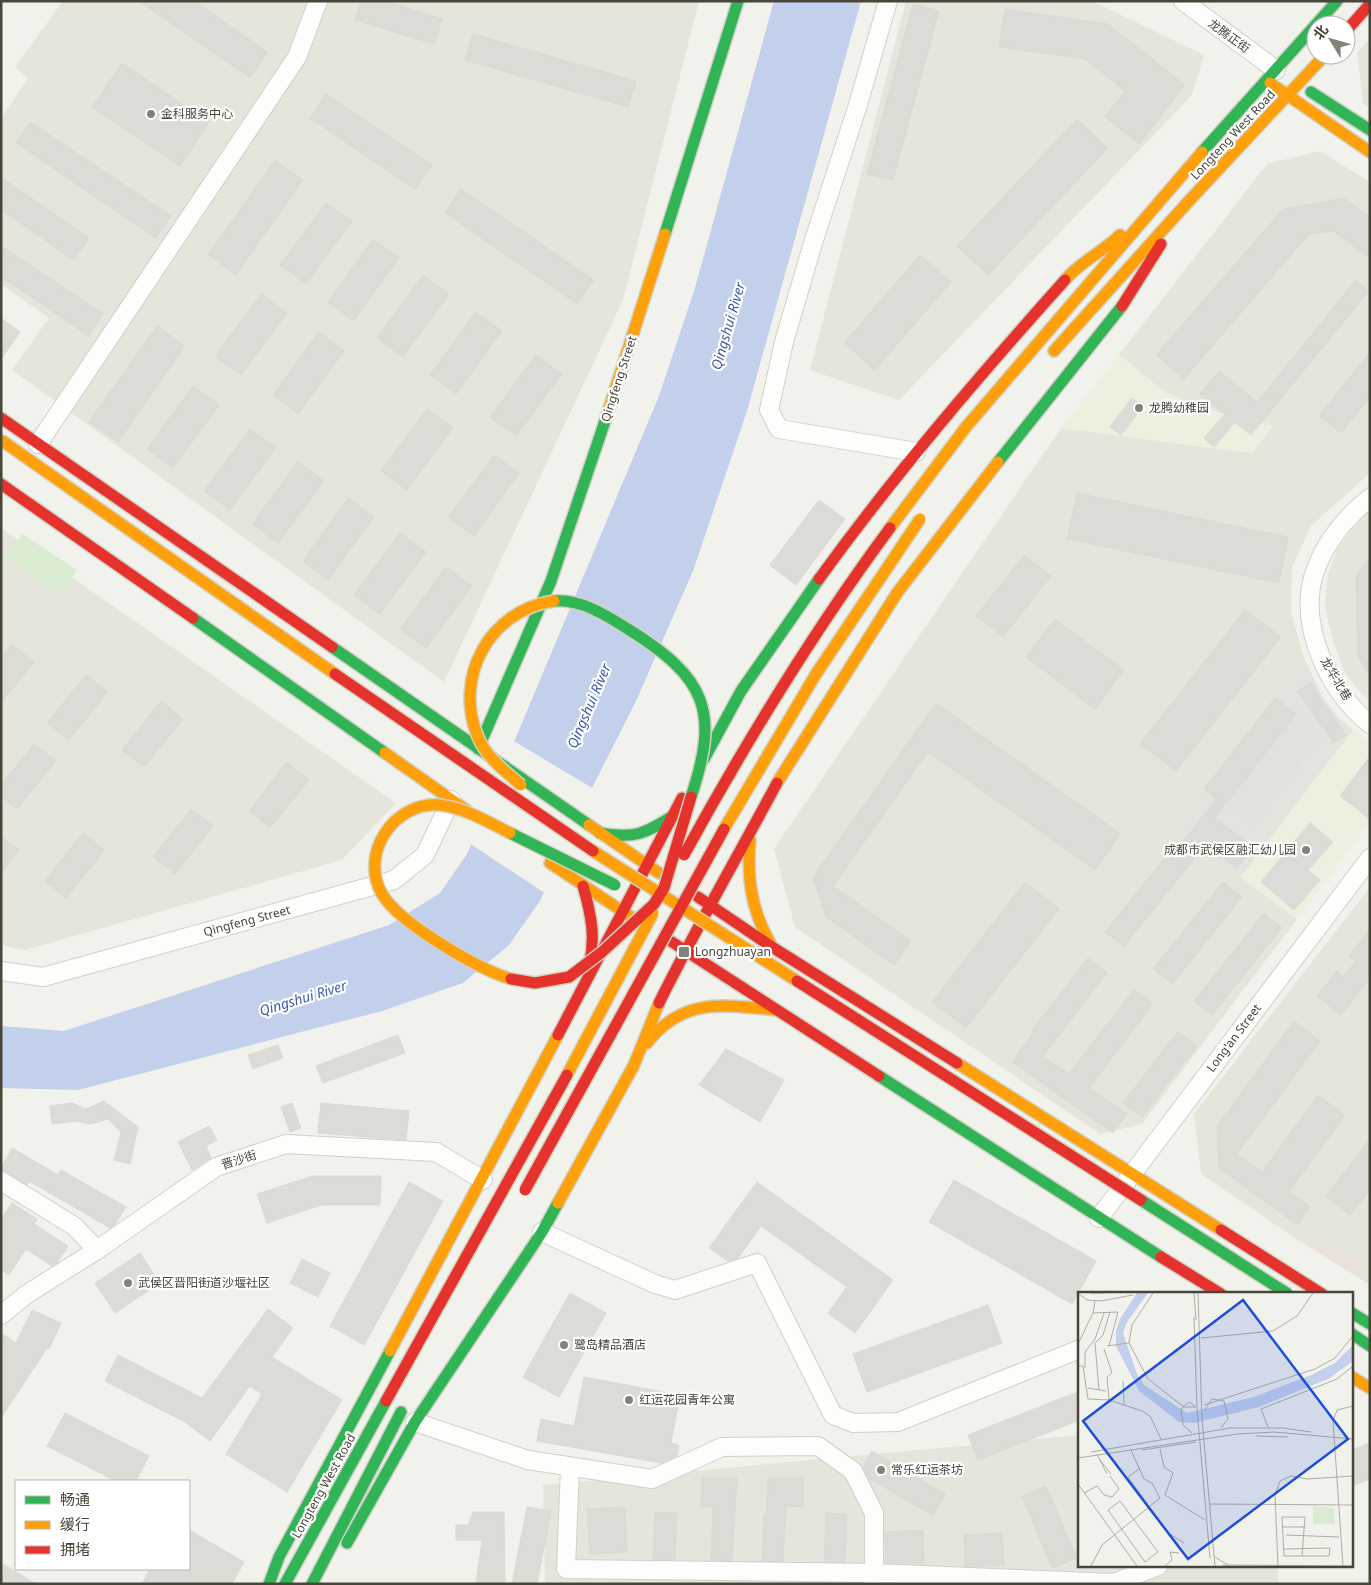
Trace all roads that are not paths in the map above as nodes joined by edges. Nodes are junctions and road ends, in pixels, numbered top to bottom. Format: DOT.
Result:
graph roads {
  1 [pos="318,1"];
  2 [pos="738,1"];
  3 [pos="888,1"];
  4 [pos="1183,1"];
  5 [pos="1337,1"];
  6 [pos="1370,4"];
  7 [pos="1356,20"];
  8 [pos="1307,65"];
  9 [pos="1283,78"];
  10 [pos="1288,96"];
  11 [pos="1370,130"];
  12 [pos="1370,152"];
  13 [pos="1172,185"];
  14 [pos="1187,203"];
  15 [pos="1044,363"];
  16 [pos="1,418"];
  17 [pos="1,440"];
  18 [pos="38,444"];
  19 [pos="916,452"];
  20 [pos="1,484"];
  21 [pos="1370,498"];
  22 [pos="927,509"];
  23 [pos="1370,724"];
  24 [pos="478,749"];
  25 [pos="451,800"];
  26 [pos="673,816"];
  27 [pos="596,830"];
  28 [pos="751,832"];
  29 [pos="535,833"];
  30 [pos="1370,858"];
  31 [pos="646,866"];
  32 [pos="623,870"];
  33 [pos="615,885"];
  34 [pos="583,886"];
  35 [pos="659,901"];
  36 [pos="712,905"];
  37 [pos="624,913"];
  38 [pos="706,943"];
  39 [pos="772,947"];
  40 [pos="684,950"];
  41 [pos="1,971"];
  42 [pos="574,1007"];
  43 [pos="781,1010"];
  44 [pos="634,1065"];
  45 [pos="1131,1174"];
  46 [pos="483,1180"];
  47 [pos="1,1181"];
  48 [pos="1099,1193"];
  49 [pos="517,1204"];
  50 [pos="1124,1209"];
  51 [pos="1099,1218"];
  52 [pos="542,1232"];
  53 [pos="97,1250"];
  54 [pos="1202,1289"];
  55 [pos="1285,1292"];
  56 [pos="1319,1292"];
  57 [pos="1,1314"];
  58 [pos="1354,1314"];
  59 [pos="1370,1324"];
  60 [pos="1354,1335"];
  61 [pos="1370,1346"];
  62 [pos="1078,1350"];
  63 [pos="1354,1378"];
  64 [pos="1370,1388"];
  65 [pos="404,1405"];
  66 [pos="415,1422"];
  67 [pos="570,1467"];
  68 [pos="1153,1568"];
  69 [pos="874,1578"];
  70 [pos="269,1584"];
  71 [pos="285,1584"];
  72 [pos="312,1584"];
  73 [pos="324,1584"];
  1 -- 18 [label="street"];
  2 -- 24 [label="main road, Qingfeng Street"];
  3 -- 19 [label="street"];
  4 -- 9 [label="street, 龙腾正街"];
  5 -- 9 [label="main road"];
  6 -- 7 [label="main road"];
  8 -- 9 [label="main road"];
  9 -- 10 [label="main road"];
  9 -- 10 [label="main road, Longteng West Road"];
  9 -- 11 [label="main road"];
  9 -- 13 [label="main road, Longteng West Road"];
  10 -- 12 [label="main road"];
  10 -- 14 [label="main road, Longteng West Road"];
  13 -- 19 [label="main road"];
  13 -- 35 [label="main road, bridge"];
  14 -- 15 [label="main road"];
  14 -- 28 [label="main road"];
  16 -- 18 [label="main road"];
  17 -- 32 [label="main road, bridge"];
  18 -- 24 [label="main road"];
  19 -- 26 [label="main road"];
  20 -- 25 [label="main road"];
  21 -- 23 [label="street, 龙华北巷"];
  22 -- 49 [label="main road, bridge"];
  24 -- 27 [label="main road"];
  25 -- 34 [label="main road, bridge"];
  25 -- 41 [label="street, Qingfeng Street"];
  26 -- 27 [label="main road"];
  26 -- 31 [label="main road"];
  27 -- 31 [label="main road"];
  28 -- 36 [label="main road"];
  28 -- 39 [label="main road"];
  29 -- 33 [label="main road, bridge"];
  30 -- 45 [label="street, Long'an Street"];
  31 -- 36 [label="main road"];
  31 -- 37 [label="main road"];
  32 -- 35 [label="main road, bridge"];
  32 -- 55 [label="main road, bridge"];
  33 -- 35 [label="main road, bridge"];
  33 -- 38 [label="main road, bridge"];
  34 -- 37 [label="main road"];
  34 -- 42 [label="main road"];
  35 -- 71 [label="main road, Longteng West Road, bridge"];
  36 -- 39 [label="main road"];
  36 -- 40 [label="main road"];
  37 -- 40 [label="main road"];
  37 -- 42 [label="main road"];
  39 -- 45 [label="main road"];
  40 -- 43 [label="main road"];
  40 -- 44 [label="main road"];
  42 -- 46 [label="main road"];
  43 -- 44 [label="main road"];
  43 -- 51 [label="main road"];
  44 -- 52 [label="main road"];
  45 -- 51 [label="street, Long'an Street"];
  45 -- 56 [label="main road"];
  46 -- 53 [label="street, 晋沙街"];
  46 -- 70 [label="main road"];
  47 -- 53 [label="street"];
  48 -- 50 [label="main road"];
  51 -- 54 [label="main road"];
  52 -- 62 [label="street"];
  52 -- 66 [label="main road"];
  53 -- 57 [label="street, 晋沙街"];
  58 -- 59 [label="main road"];
  60 -- 61 [label="main road"];
  63 -- 64 [label="main road"];
  65 -- 72 [label="main road"];
  66 -- 67 [label="street"];
  66 -- 73 [label="main road"];
  67 -- 69 [label="street"];
  67 -- 69 [label="street"];
  68 -- 69 [label="street"];
}
